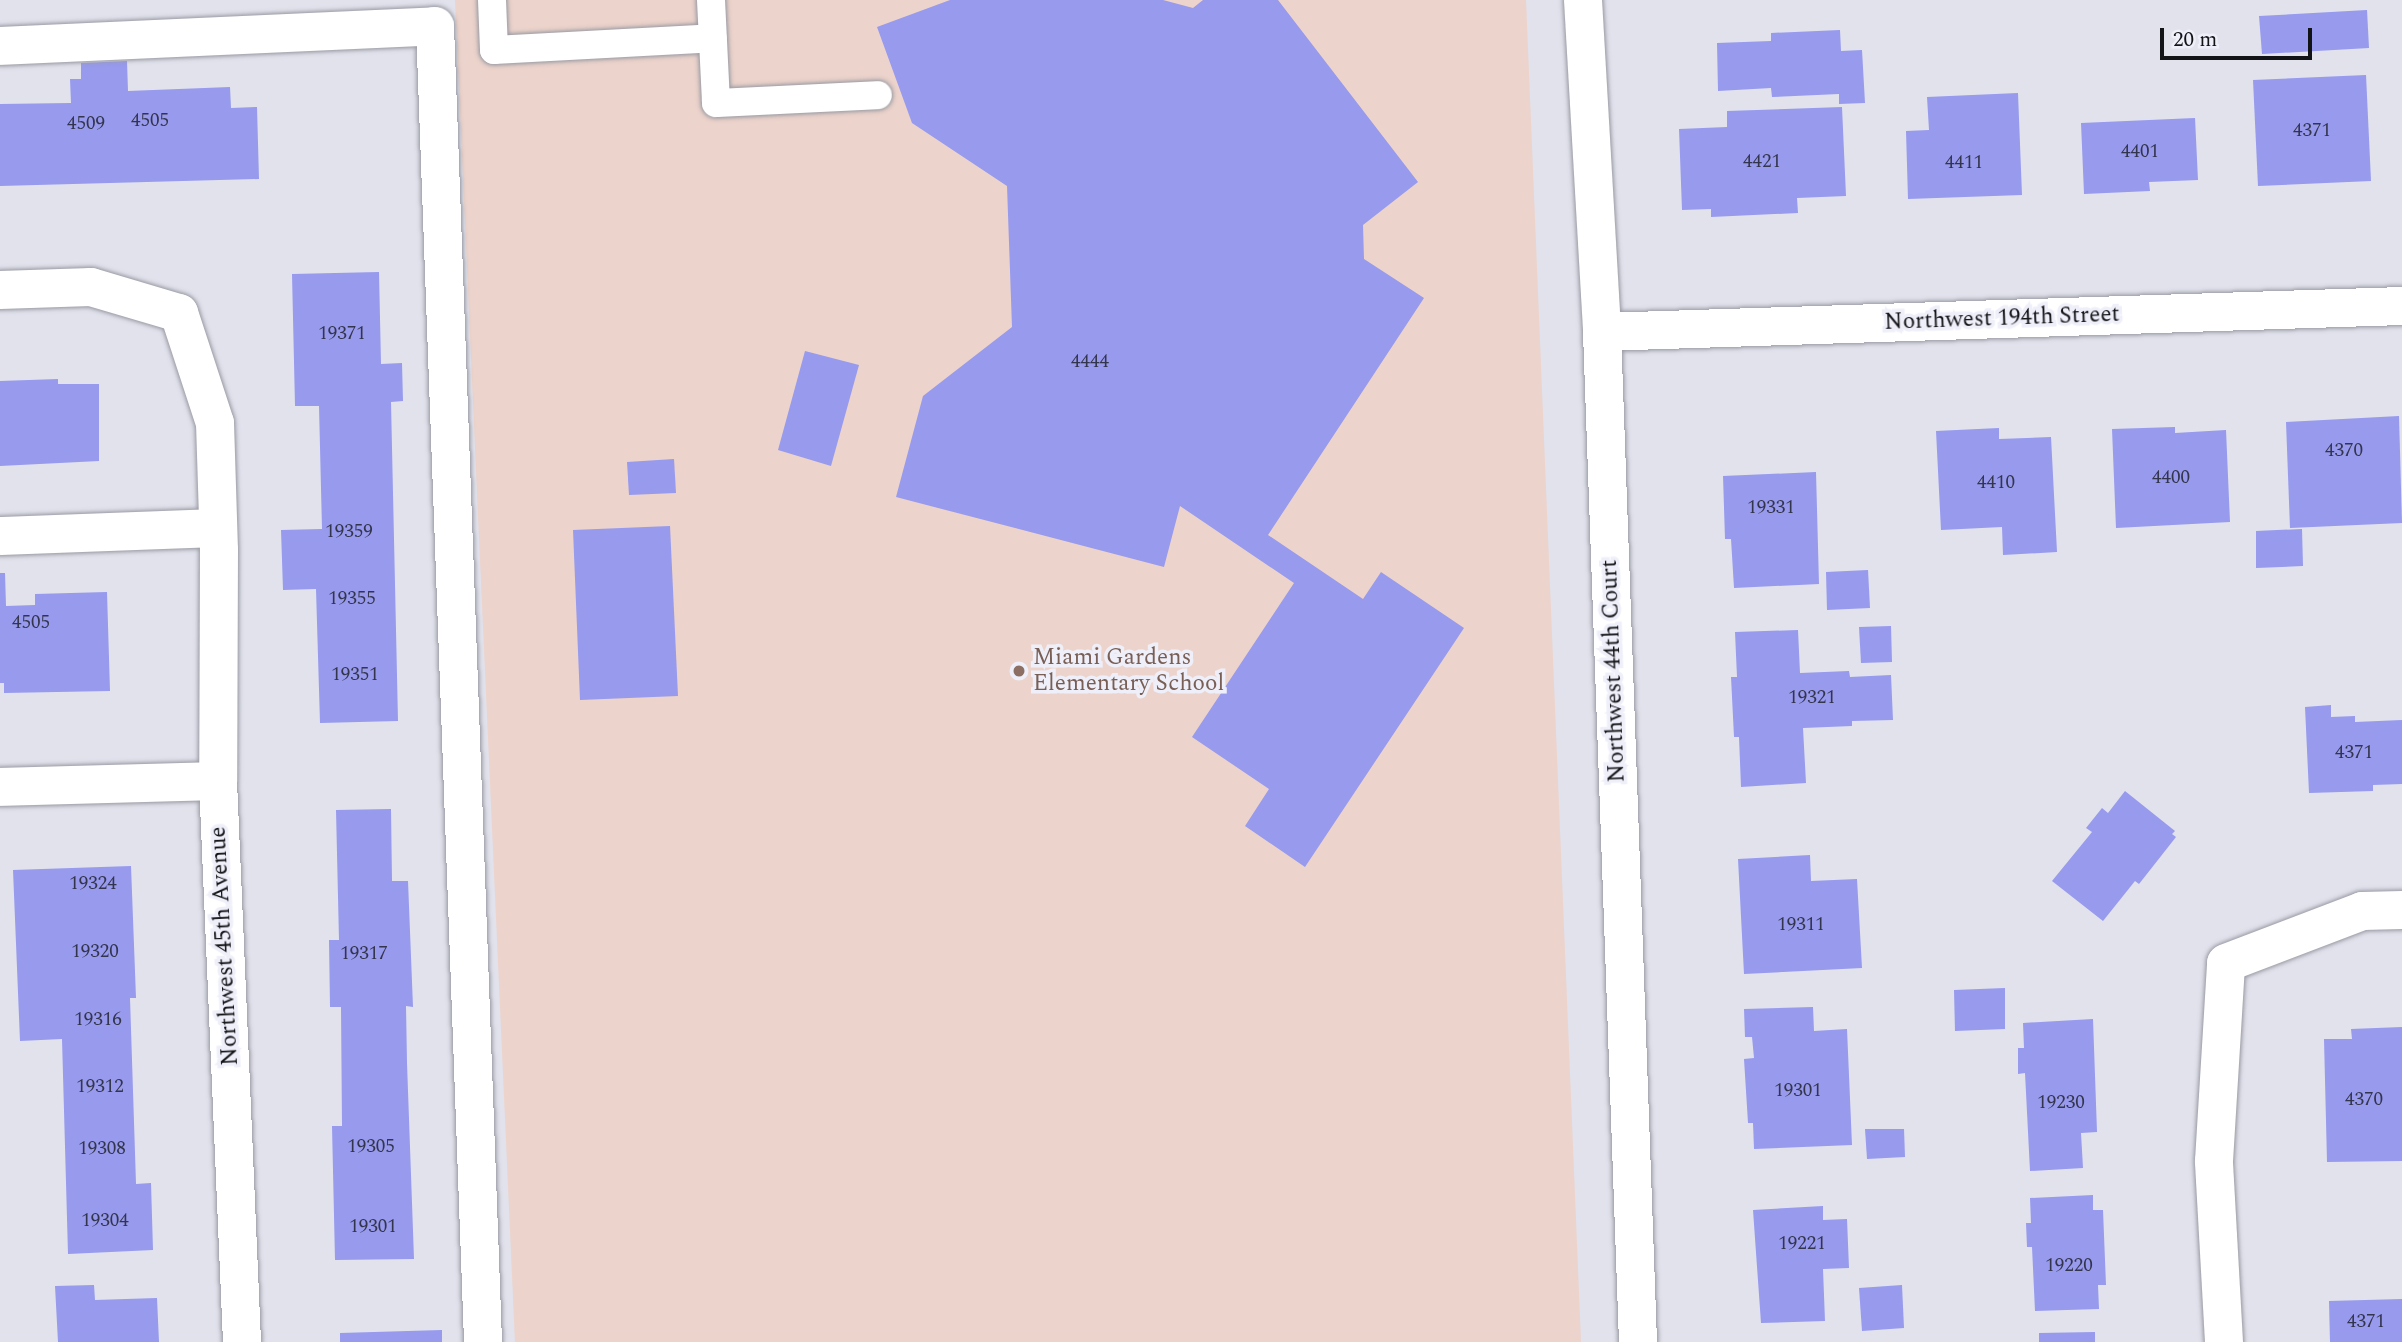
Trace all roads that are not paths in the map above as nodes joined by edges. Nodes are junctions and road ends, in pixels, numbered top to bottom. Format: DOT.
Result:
graph roads {
  1 [pos="492,0"];
  2 [pos="711,0"];
  3 [pos="1583,0"];
  4 [pos="713,38"];
  5 [pos="0,46"];
  6 [pos="878,95"];
  7 [pos="0,290"];
  8 [pos="2402,306"];
  9 [pos="1602,332"];
  10 [pos="0,536"];
  11 [pos="219,539"];
  12 [pos="218,781"];
  13 [pos="0,786"];
  14 [pos="2402,909"];
  15 [pos="242,1342"];
  16 [pos="484,1342"];
  17 [pos="1638,1342"];
  18 [pos="2224,1342"];
  1 -- 4 [label="lane"];
  2 -- 4 [label="lane"];
  3 -- 9 [label="street, Northwest 44th Court"];
  4 -- 6 [label="lane"];
  5 -- 16 [label="street"];
  7 -- 11 [label="street"];
  8 -- 9 [label="street, Northwest 194th Street"];
  9 -- 17 [label="street, Northwest 44th Court"];
  10 -- 11 [label="street"];
  11 -- 12 [label="street, Northwest 45th Avenue"];
  12 -- 13 [label="street"];
  12 -- 15 [label="street, Northwest 45th Avenue"];
  14 -- 18 [label="street"];
}
